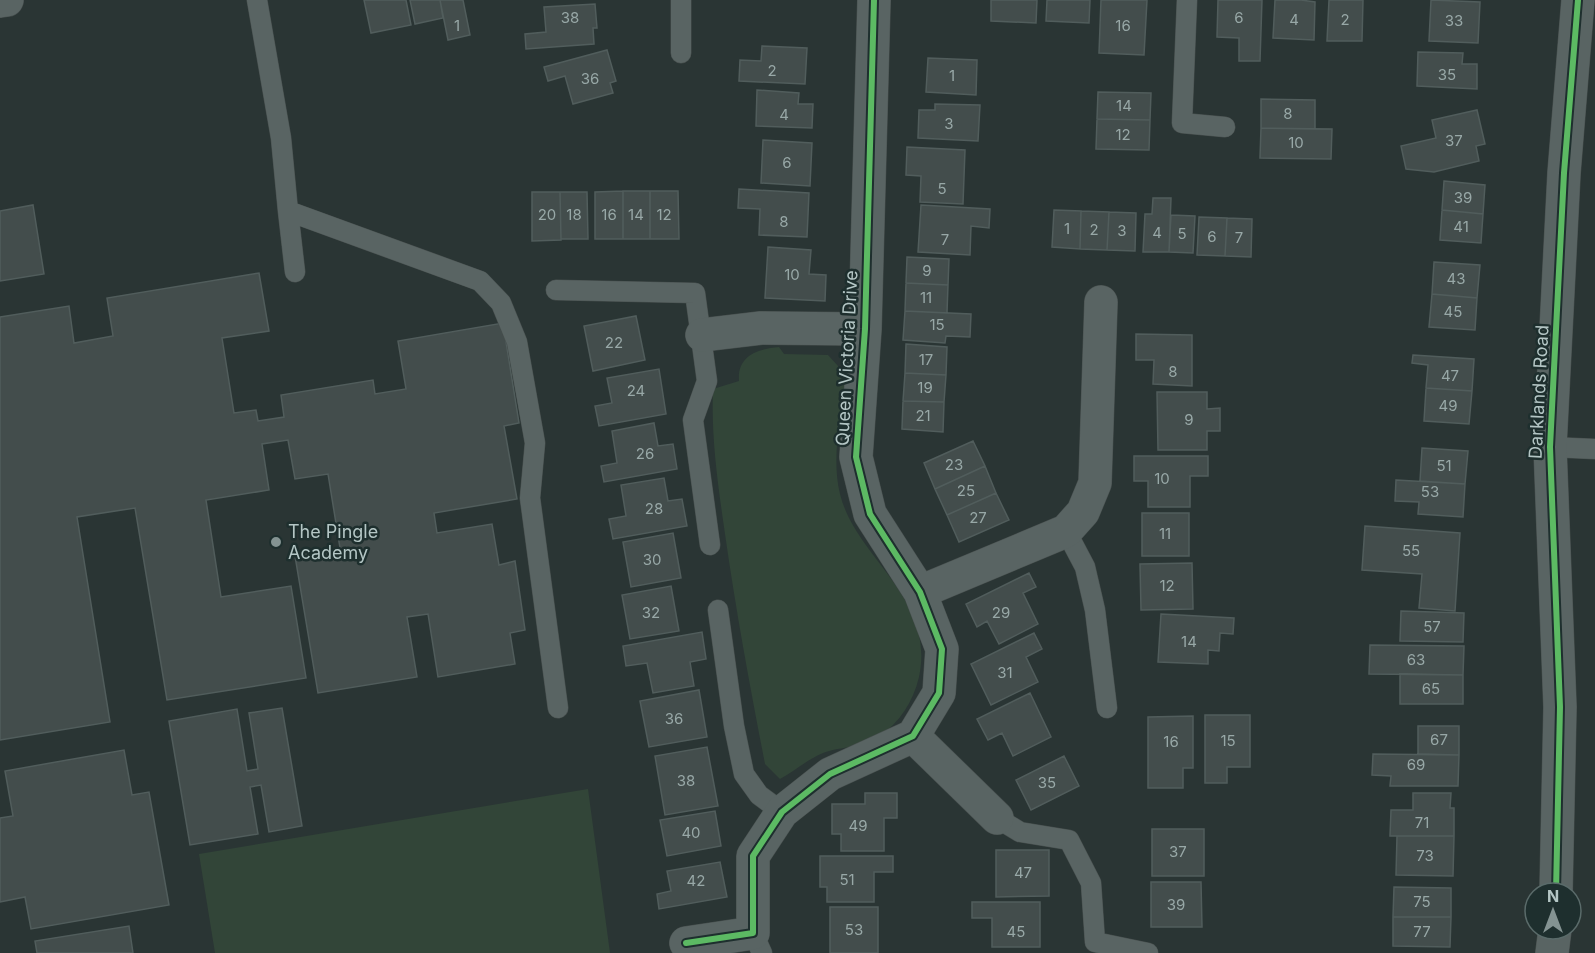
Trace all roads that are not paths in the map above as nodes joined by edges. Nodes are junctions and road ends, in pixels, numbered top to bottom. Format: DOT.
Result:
graph roads {
  1 [pos="8,0"];
  2 [pos="257,0"];
  3 [pos="681,0"];
  4 [pos="874,0"];
  5 [pos="1187,0"];
  6 [pos="1578,0"];
  7 [pos="0,1"];
  8 [pos="681,53"];
  9 [pos="1226,127"];
  10 [pos="288,212"];
  11 [pos="295,272"];
  12 [pos="556,290"];
  13 [pos="1101,302"];
  14 [pos="865,329"];
  15 [pos="702,335"];
  16 [pos="1550,447"];
  17 [pos="1595,449"];
  18 [pos="1066,531"];
  19 [pos="710,545"];
  20 [pos="921,592"];
  21 [pos="718,610"];
  22 [pos="558,708"];
  23 [pos="1107,708"];
  24 [pos="913,736"];
  25 [pos="782,812"];
  26 [pos="997,818"];
  27 [pos="1556,881"];
  28 [pos="686,943"];
  29 [pos="758,943"];
  30 [pos="1148,953"];
  1 -- 7 [label="street"];
  2 -- 10 [label="lane"];
  3 -- 8 [label="lane"];
  4 -- 14 [label="street, Queen Victoria Drive"];
  5 -- 9 [label="lane"];
  6 -- 16 [label="street, Darklands Road"];
  10 -- 11 [label="lane"];
  10 -- 22 [label="lane"];
  12 -- 15 [label="lane"];
  13 -- 18 [label="street"];
  14 -- 15 [label="street, Queen Victoria Drive"];
  14 -- 20 [label="street, Queen Victoria Drive"];
  15 -- 19 [label="lane"];
  16 -- 17 [label="lane"];
  16 -- 27 [label="street, Darklands Road"];
  18 -- 20 [label="street"];
  18 -- 23 [label="lane"];
  20 -- 24 [label="street, Queen Victoria Drive"];
  21 -- 25 [label="lane"];
  24 -- 25 [label="street"];
  24 -- 26 [label="street"];
  25 -- 29 [label="street"];
  26 -- 30 [label="lane"];
  28 -- 29 [label="street"];
}
